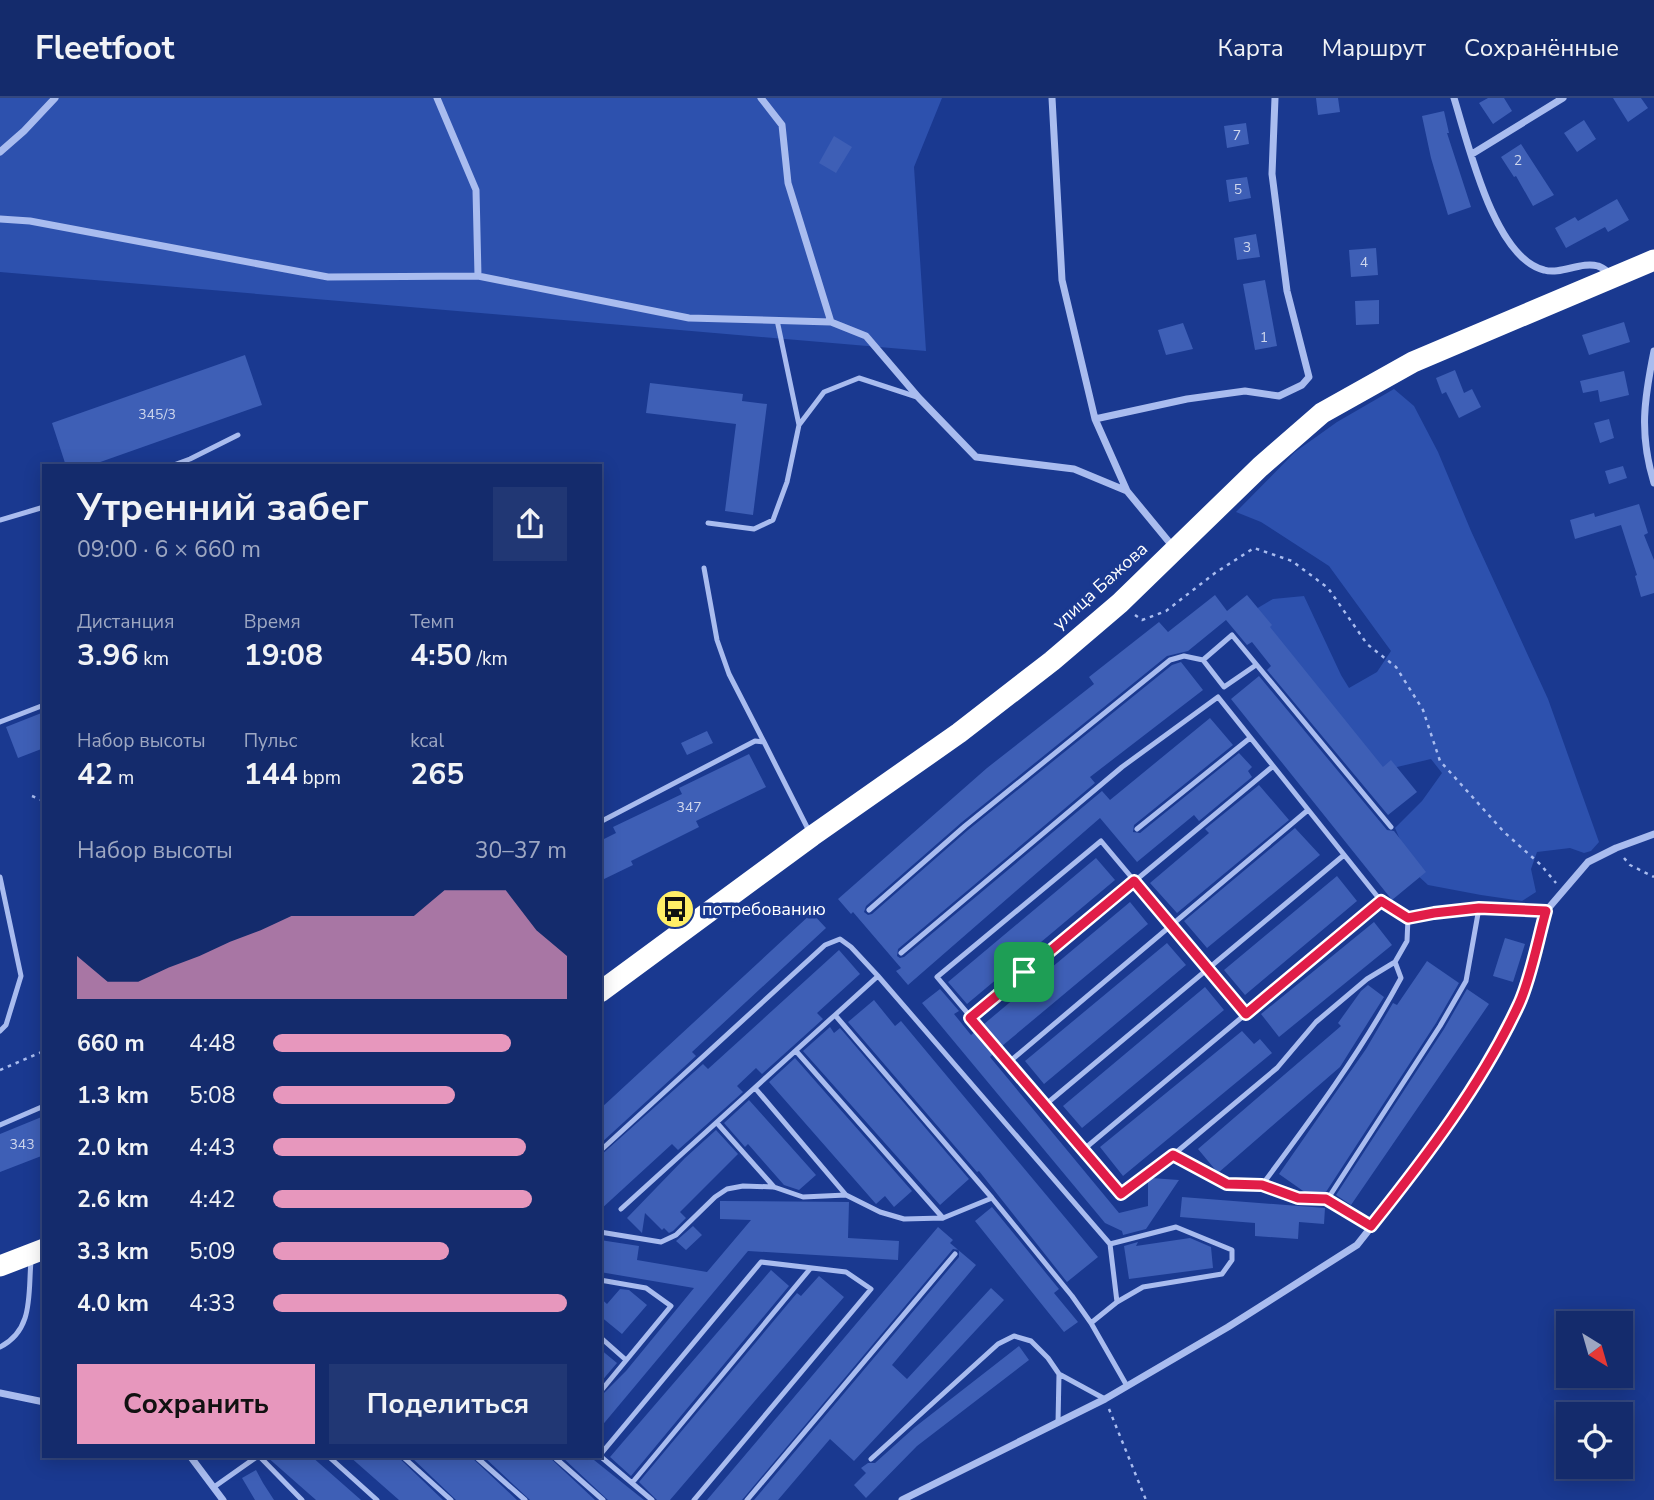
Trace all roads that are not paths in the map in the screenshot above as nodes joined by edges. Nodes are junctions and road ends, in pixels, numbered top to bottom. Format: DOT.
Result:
graph roads {
  1 [pos="55,98"];
  2 [pos="438,98"];
  3 [pos="761,98"];
  4 [pos="1052,98"];
  5 [pos="1275,98"];
  6 [pos="1454,98"];
  7 [pos="1563,98"];
  8 [pos="0,152"];
  9 [pos="1472,154"];
  10 [pos="0,219"];
  11 [pos="1654,260"];
  12 [pos="478,276"];
  13 [pos="1616,277"];
  14 [pos="777,320"];
  15 [pos="831,323"];
  16 [pos="1654,351"];
  17 [pos="919,398"];
  18 [pos="1095,419"];
  19 [pos="799,425"];
  20 [pos="238,435"];
  21 [pos="176,464"];
  22 [pos="1654,483"];
  23 [pos="1126,491"];
  24 [pos="42,508"];
  25 [pos="0,520"];
  26 [pos="708,523"];
  27 [pos="1175,548"];
  28 [pos="704,568"];
  29 [pos="1203,660"];
  30 [pos="1256,665"];
  31 [pos="1224,687"];
  32 [pos="1218,696"];
  33 [pos="42,706"];
  34 [pos="0,722"];
  35 [pos="1250,738"];
  36 [pos="764,742"];
  37 [pos="1272,767"];
  38 [pos="1307,810"];
  39 [pos="602,821"];
  40 [pos="1391,827"];
  41 [pos="1137,829"];
  42 [pos="1654,834"];
  43 [pos="812,836"];
  44 [pos="1344,855"];
  45 [pos="0,877"];
  46 [pos="1134,881"];
  47 [pos="1381,901"];
  48 [pos="1479,908"];
  49 [pos="869,910"];
  50 [pos="1546,911"];
  51 [pos="1408,918"];
  52 [pos="1172,925"];
  53 [pos="901,953"];
  54 [pos="1395,962"];
  55 [pos="1208,969"];
  56 [pos="878,976"];
  57 [pos="602,991"];
  58 [pos="1246,1014"];
  59 [pos="835,1015"];
  60 [pos="970,1018"];
  61 [pos="0,1031"];
  62 [pos="796,1051"];
  63 [pos="1008,1063"];
  64 [pos="755,1088"];
  65 [pos="1045,1105"];
  66 [pos="42,1107"];
  67 [pos="717,1123"];
  68 [pos="0,1125"];
  69 [pos="602,1149"];
  70 [pos="1083,1150"];
  71 [pos="1173,1155"];
  72 [pos="1262,1185"];
  73 [pos="774,1187"];
  74 [pos="846,1195"];
  75 [pos="992,1198"];
  76 [pos="1326,1199"];
  77 [pos="621,1209"];
  78 [pos="943,1218"];
  79 [pos="1371,1226"];
  80 [pos="602,1232"];
  81 [pos="1110,1244"];
  82 [pos="37,1252"];
  83 [pos="955,1254"];
  84 [pos="0,1266"];
  85 [pos="810,1269"];
  86 [pos="602,1280"];
  87 [pos="1117,1302"];
  88 [pos="1091,1323"];
  89 [pos="602,1339"];
  90 [pos="0,1347"];
  91 [pos="626,1360"];
  92 [pos="1059,1374"];
  93 [pos="1127,1386"];
  94 [pos="602,1390"];
  95 [pos="0,1393"];
  96 [pos="1105,1399"];
  97 [pos="42,1402"];
  98 [pos="1058,1423"];
  99 [pos="602,1453"];
  100 [pos="602,1457"];
  101 [pos="192,1458"];
  102 [pos="256,1458"];
  103 [pos="261,1458"];
  104 [pos="330,1458"];
  105 [pos="404,1458"];
  106 [pos="477,1458"];
  107 [pos="555,1458"];
  108 [pos="871,1459"];
  109 [pos="632,1483"];
  110 [pos="214,1487"];
  111 [pos="293,1492"];
  112 [pos="223,1500"];
  113 [pos="294,1500"];
  114 [pos="302,1500"];
  115 [pos="377,1500"];
  116 [pos="452,1500"];
  117 [pos="525,1500"];
  118 [pos="603,1500"];
  119 [pos="652,1500"];
  120 [pos="694,1500"];
  121 [pos="747,1500"];
  122 [pos="902,1500"];
  1 -- 8 [label="street"];
  2 -- 12 [label="street"];
  3 -- 15 [label="street"];
  4 -- 18 [label="street"];
  5 -- 18 [label="street"];
  6 -- 9 [label="street"];
  7 -- 9 [label="street"];
  9 -- 13 [label="street"];
  10 -- 12 [label="street"];
  11 -- 13 [label="highway, улица Бажова"];
  12 -- 14 [label="street"];
  13 -- 27 [label="highway, улица Бажова"];
  14 -- 15 [label="street"];
  14 -- 19 [label="lane"];
  15 -- 17 [label="street"];
  16 -- 22 [label="street"];
  17 -- 19 [label="lane"];
  17 -- 23 [label="street"];
  18 -- 23 [label="street"];
  19 -- 26 [label="lane"];
  20 -- 21 [label="lane"];
  23 -- 27 [label="street"];
  24 -- 25 [label="lane"];
  27 -- 43 [label="highway, улица Бажова"];
  28 -- 36 [label="lane"];
  29 -- 30 [label="lane"];
  29 -- 31 [label="lane"];
  29 -- 49 [label="lane"];
  30 -- 31 [label="lane"];
  30 -- 40 [label="lane"];
  31 -- 32 [label="lane"];
  32 -- 35 [label="lane"];
  32 -- 53 [label="lane"];
  33 -- 34 [label="lane"];
  35 -- 37 [label="lane"];
  35 -- 41 [label="lane"];
  36 -- 39 [label="lane"];
  36 -- 43 [label="lane"];
  37 -- 38 [label="lane"];
  37 -- 46 [label="lane"];
  38 -- 44 [label="lane"];
  38 -- 52 [label="lane"];
  42 -- 50 [label="street"];
  43 -- 57 [label="highway, улица Бажова"];
  44 -- 47 [label="lane"];
  44 -- 55 [label="lane"];
  45 -- 61 [label="lane"];
  46 -- 52 [label="lane"];
  46 -- 60 [label="lane"];
  46 -- 60 [label="lane"];
  47 -- 51 [label="lane"];
  47 -- 58 [label="lane"];
  48 -- 50 [label="lane"];
  48 -- 51 [label="lane"];
  48 -- 76 [label="lane"];
  50 -- 79 [label="street"];
  51 -- 54 [label="lane"];
  52 -- 55 [label="lane"];
  52 -- 63 [label="lane"];
  54 -- 71 [label="lane"];
  54 -- 72 [label="lane"];
  55 -- 58 [label="lane"];
  55 -- 65 [label="lane"];
  56 -- 59 [label="lane"];
  56 -- 69 [label="lane"];
  56 -- 81 [label="lane"];
  58 -- 70 [label="lane"];
  59 -- 62 [label="lane"];
  59 -- 75 [label="lane"];
  60 -- 63 [label="lane"];
  62 -- 64 [label="lane"];
  62 -- 78 [label="lane"];
  63 -- 65 [label="lane"];
  64 -- 67 [label="lane"];
  64 -- 74 [label="lane"];
  65 -- 70 [label="lane"];
  66 -- 68 [label="lane"];
  67 -- 73 [label="lane"];
  67 -- 77 [label="lane"];
  70 -- 71 [label="lane"];
  71 -- 72 [label="lane"];
  72 -- 76 [label="lane"];
  73 -- 74 [label="lane"];
  73 -- 80 [label="lane"];
  74 -- 78 [label="lane"];
  75 -- 78 [label="lane"];
  75 -- 88 [label="lane"];
  76 -- 79 [label="lane"];
  79 -- 93 [label="street"];
  81 -- 87 [label="lane"];
  81 -- 87 [label="lane"];
  82 -- 84 [label="highway"];
  82 -- 90 [label="lane"];
  83 -- 121 [label="lane"];
  85 -- 99 [label="lane"];
  85 -- 109 [label="lane"];
  85 -- 120 [label="lane"];
  86 -- 91 [label="lane"];
  87 -- 88 [label="lane"];
  88 -- 93 [label="lane"];
  89 -- 91 [label="lane"];
  91 -- 94 [label="lane"];
  92 -- 96 [label="lane"];
  92 -- 98 [label="lane"];
  92 -- 108 [label="lane"];
  93 -- 96 [label="street"];
  95 -- 97 [label="street"];
  96 -- 98 [label="street"];
  98 -- 122 [label="street"];
  100 -- 109 [label="lane"];
  101 -- 110 [label="street"];
  102 -- 110 [label="lane"];
  103 -- 111 [label="lane"];
  104 -- 115 [label="lane"];
  105 -- 116 [label="lane"];
  106 -- 117 [label="lane"];
  107 -- 118 [label="lane"];
  109 -- 119 [label="lane"];
  110 -- 112 [label="street"];
  111 -- 113 [label="lane"];
  111 -- 114 [label="lane"];
}
